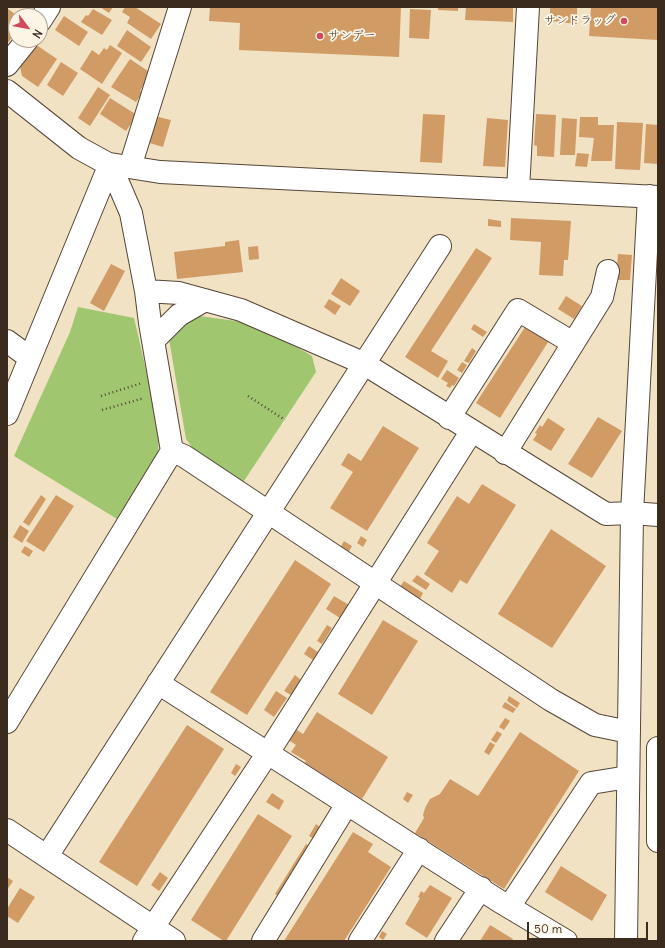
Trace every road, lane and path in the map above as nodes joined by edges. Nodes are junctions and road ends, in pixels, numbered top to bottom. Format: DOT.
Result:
graph roads {
  1 [pos="180,7"];
  2 [pos="528,7"];
  3 [pos="21,48"];
  4 [pos="7,65"];
  5 [pos="7,90"];
  6 [pos="117,165"];
  7 [pos="518,190"];
  8 [pos="653,197"];
  9 [pos="653,231"];
  10 [pos="440,246"];
  11 [pos="608,271"];
  12 [pos="146,291"];
  13 [pos="205,300"];
  14 [pos="7,341"];
  15 [pos="153,341"];
  16 [pos="573,343"];
  17 [pos="30,358"];
  18 [pos="363,363"];
  19 [pos="161,386"];
  20 [pos="101,396"];
  21 [pos="248,396"];
  22 [pos="102,410"];
  23 [pos="7,414"];
  24 [pos="449,418"];
  25 [pos="285,420"];
  26 [pos="471,432"];
  27 [pos="172,451"];
  28 [pos="505,453"];
  29 [pos="269,513"];
  30 [pos="632,513"];
  31 [pos="658,515"];
  32 [pos="376,584"];
  33 [pos="158,683"];
  34 [pos="7,722"];
  35 [pos="629,732"];
  36 [pos="658,748"];
  37 [pos="267,753"];
  38 [pos="628,777"];
  39 [pos="347,804"];
  40 [pos="7,830"];
  41 [pos="658,841"];
  42 [pos="419,850"];
  43 [pos="47,856"];
  44 [pos="481,888"];
  45 [pos="509,907"];
  46 [pos="148,934"];
  47 [pos="174,941"];
  48 [pos="263,941"];
  49 [pos="360,941"];
  50 [pos="446,941"];
  51 [pos="566,941"];
  52 [pos="626,941"];
  1 -- 6 [label="street"];
  2 -- 7 [label="street"];
  3 -- 4 [label="street"];
  5 -- 6 [label="street"];
  6 -- 7 [label="street"];
  6 -- 12 [label="street"];
  6 -- 17 [label="street"];
  7 -- 8 [label="street"];
  8 -- 9 [label="street"];
  9 -- 30 [label="street"];
  10 -- 18 [label="street"];
  11 -- 16 [label="street"];
  12 -- 13 [label="street"];
  12 -- 15 [label="street"];
  13 -- 15 [label="street"];
  13 -- 18 [label="street"];
  14 -- 17 [label="street"];
  15 -- 19 [label="street"];
  16 -- 24 [label="street"];
  16 -- 28 [label="street"];
  17 -- 23 [label="street"];
  18 -- 24 [label="street"];
  18 -- 29 [label="street"];
  19 -- 20 [label="path"];
  19 -- 22 [label="path"];
  19 -- 27 [label="street"];
  21 -- 25 [label="path"];
  24 -- 26 [label="street"];
  26 -- 28 [label="street"];
  26 -- 32 [label="street"];
  27 -- 29 [label="street"];
  27 -- 34 [label="street"];
  28 -- 30 [label="street"];
  29 -- 32 [label="street"];
  29 -- 33 [label="street"];
  30 -- 31 [label="street"];
  30 -- 35 [label="street"];
  32 -- 35 [label="street"];
  32 -- 37 [label="street"];
  33 -- 37 [label="street"];
  33 -- 43 [label="street"];
  35 -- 38 [label="street"];
  36 -- 41 [label="street"];
  37 -- 39 [label="street"];
  37 -- 46 [label="street"];
  38 -- 45 [label="street"];
  38 -- 52 [label="street"];
  39 -- 42 [label="street"];
  39 -- 48 [label="street"];
  40 -- 43 [label="street"];
  42 -- 44 [label="street"];
  42 -- 49 [label="street"];
  43 -- 46 [label="street"];
  44 -- 45 [label="street"];
  44 -- 50 [label="street"];
  45 -- 51 [label="street"];
  46 -- 47 [label="street"];
}
